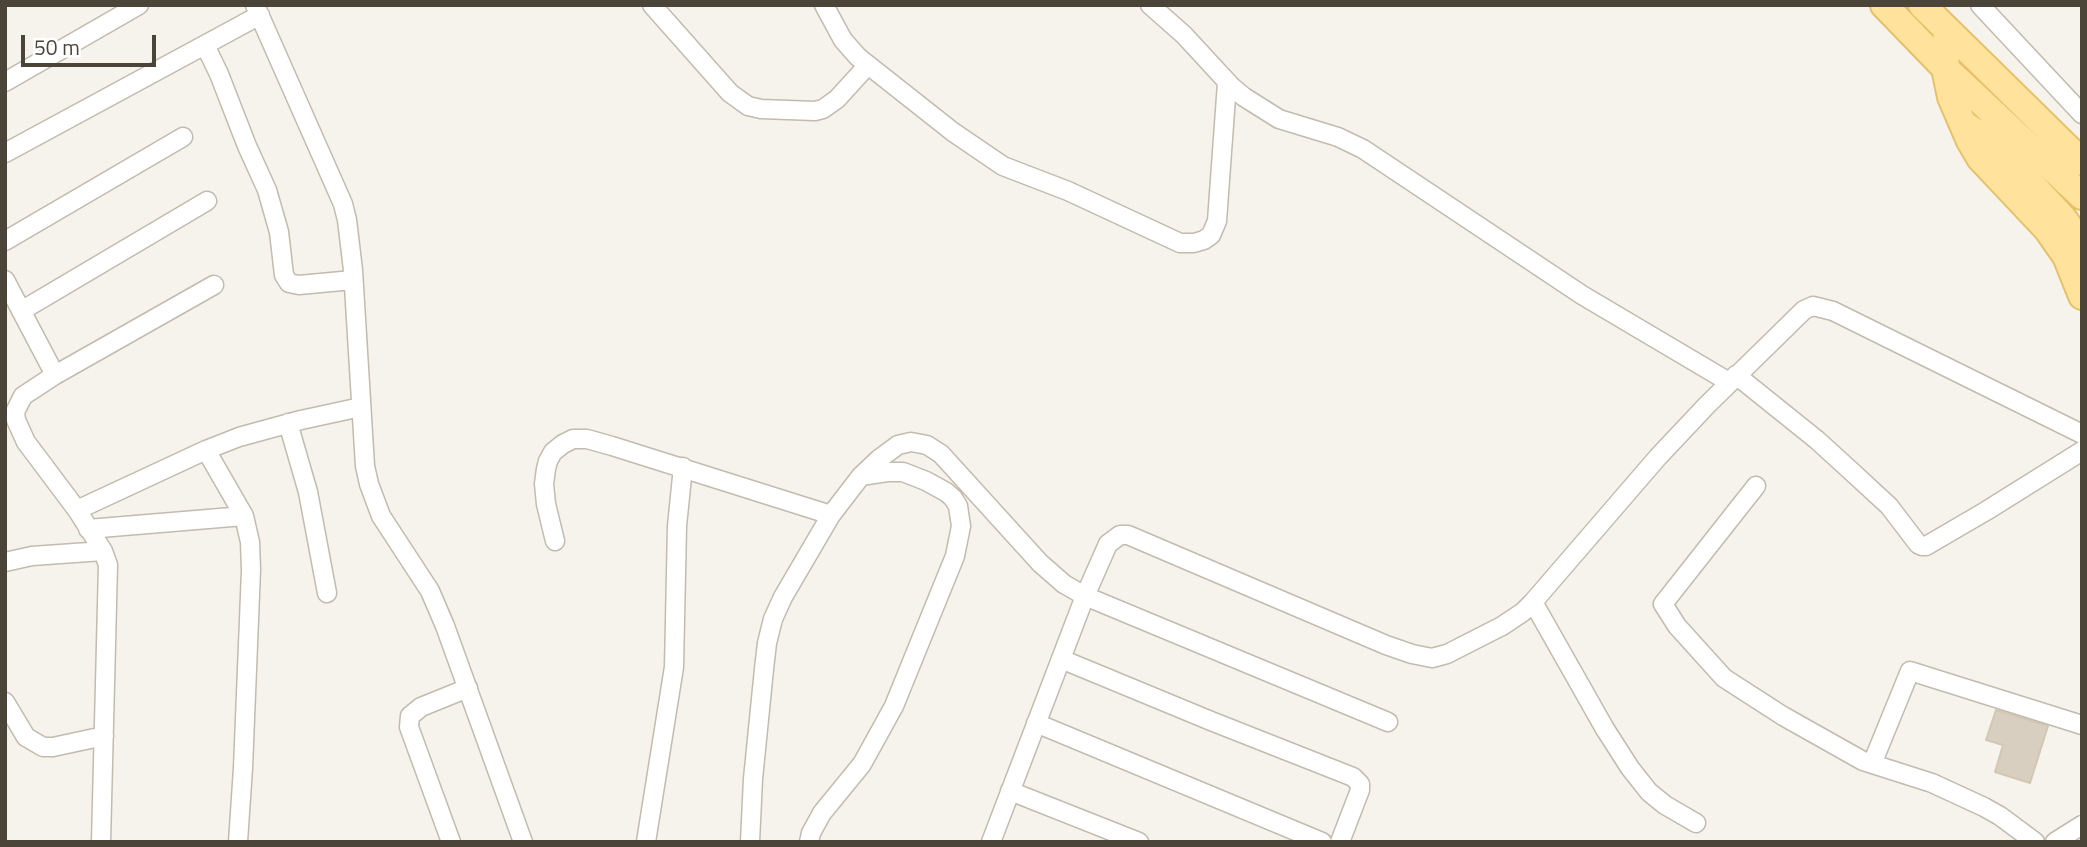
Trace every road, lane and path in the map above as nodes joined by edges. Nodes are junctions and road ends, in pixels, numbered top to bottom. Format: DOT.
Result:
graph roads {
  1 [pos="139,5"];
  2 [pos="652,5"];
  3 [pos="824,5"];
  4 [pos="1150,5"];
  5 [pos="1884,5"];
  6 [pos="1922,5"];
  7 [pos="1980,5"];
  8 [pos="258,10"];
  9 [pos="1947,31"];
  10 [pos="205,45"];
  11 [pos="868,65"];
  12 [pos="1945,68"];
  13 [pos="5,82"];
  14 [pos="1227,83"];
  15 [pos="2082,114"];
  16 [pos="1961,123"];
  17 [pos="183,137"];
  18 [pos="5,153"];
  19 [pos="2082,162"];
  20 [pos="2082,196"];
  21 [pos="207,201"];
  22 [pos="5,241"];
  23 [pos="2082,245"];
  24 [pos="5,280"];
  25 [pos="353,280"];
  26 [pos="214,285"];
  27 [pos="2082,296"];
  28 [pos="21,311"];
  29 [pos="55,375"];
  30 [pos="1732,379"];
  31 [pos="361,407"];
  32 [pos="289,423"];
  33 [pos="2082,434"];
  34 [pos="206,450"];
  35 [pos="2082,451"];
  36 [pos="683,467"];
  37 [pos="861,476"];
  38 [pos="1756,486"];
  39 [pos="77,510"];
  40 [pos="831,515"];
  41 [pos="244,516"];
  42 [pos="88,529"];
  43 [pos="555,541"];
  44 [pos="103,551"];
  45 [pos="5,562"];
  46 [pos="327,593"];
  47 [pos="1086,596"];
  48 [pos="1534,602"];
  49 [pos="1061,659"];
  50 [pos="468,688"];
  51 [pos="5,702"];
  52 [pos="1388,722"];
  53 [pos="1036,723"];
  54 [pos="2082,725"];
  55 [pos="104,736"];
  56 [pos="1872,764"];
  57 [pos="1010,791"];
  58 [pos="1696,823"];
  59 [pos="2082,825"];
  60 [pos="102,842"];
  61 [pos="238,842"];
  62 [pos="450,842"];
  63 [pos="523,842"];
  64 [pos="646,842"];
  65 [pos="750,842"];
  66 [pos="809,842"];
  67 [pos="990,842"];
  68 [pos="1139,842"];
  69 [pos="1322,842"];
  70 [pos="1340,842"];
  71 [pos="2035,842"];
  72 [pos="2055,842"];
  1 -- 13 [label="street"];
  2 -- 11 [label="street"];
  3 -- 11 [label="street"];
  4 -- 14 [label="street"];
  5 -- 12 [label="main road"];
  6 -- 9 [label="main road"];
  7 -- 15 [label="street"];
  8 -- 10 [label="street"];
  8 -- 25 [label="street"];
  9 -- 12 [label="main road"];
  9 -- 19 [label="main road"];
  10 -- 18 [label="street"];
  10 -- 25 [label="street"];
  11 -- 14 [label="street"];
  12 -- 16 [label="main road"];
  12 -- 20 [label="main road"];
  14 -- 30 [label="street"];
  16 -- 23 [label="main road"];
  16 -- 27 [label="main road"];
  17 -- 22 [label="street"];
  21 -- 28 [label="street"];
  24 -- 28 [label="street"];
  25 -- 31 [label="street"];
  26 -- 29 [label="street"];
  28 -- 29 [label="street"];
  29 -- 39 [label="street"];
  30 -- 33 [label="street"];
  30 -- 35 [label="street"];
  30 -- 48 [label="street"];
  31 -- 32 [label="street"];
  31 -- 50 [label="street"];
  32 -- 34 [label="street"];
  32 -- 46 [label="street"];
  34 -- 39 [label="street"];
  34 -- 41 [label="street"];
  36 -- 40 [label="street"];
  36 -- 43 [label="street"];
  36 -- 64 [label="street"];
  37 -- 40 [label="street"];
  37 -- 47 [label="street"];
  37 -- 66 [label="street"];
  38 -- 56 [label="street"];
  39 -- 42 [label="street"];
  40 -- 65 [label="street"];
  41 -- 42 [label="street"];
  41 -- 61 [label="street"];
  42 -- 44 [label="street"];
  44 -- 45 [label="street"];
  44 -- 55 [label="street"];
  47 -- 48 [label="street"];
  47 -- 49 [label="street"];
  47 -- 52 [label="street"];
  48 -- 58 [label="street"];
  49 -- 53 [label="street"];
  49 -- 70 [label="street"];
  50 -- 62 [label="street"];
  50 -- 63 [label="street"];
  51 -- 55 [label="street"];
  53 -- 57 [label="street"];
  53 -- 69 [label="street"];
  54 -- 56 [label="street"];
  55 -- 60 [label="street"];
  56 -- 71 [label="street"];
  57 -- 67 [label="street"];
  57 -- 68 [label="street"];
  59 -- 72 [label="street"];
}
